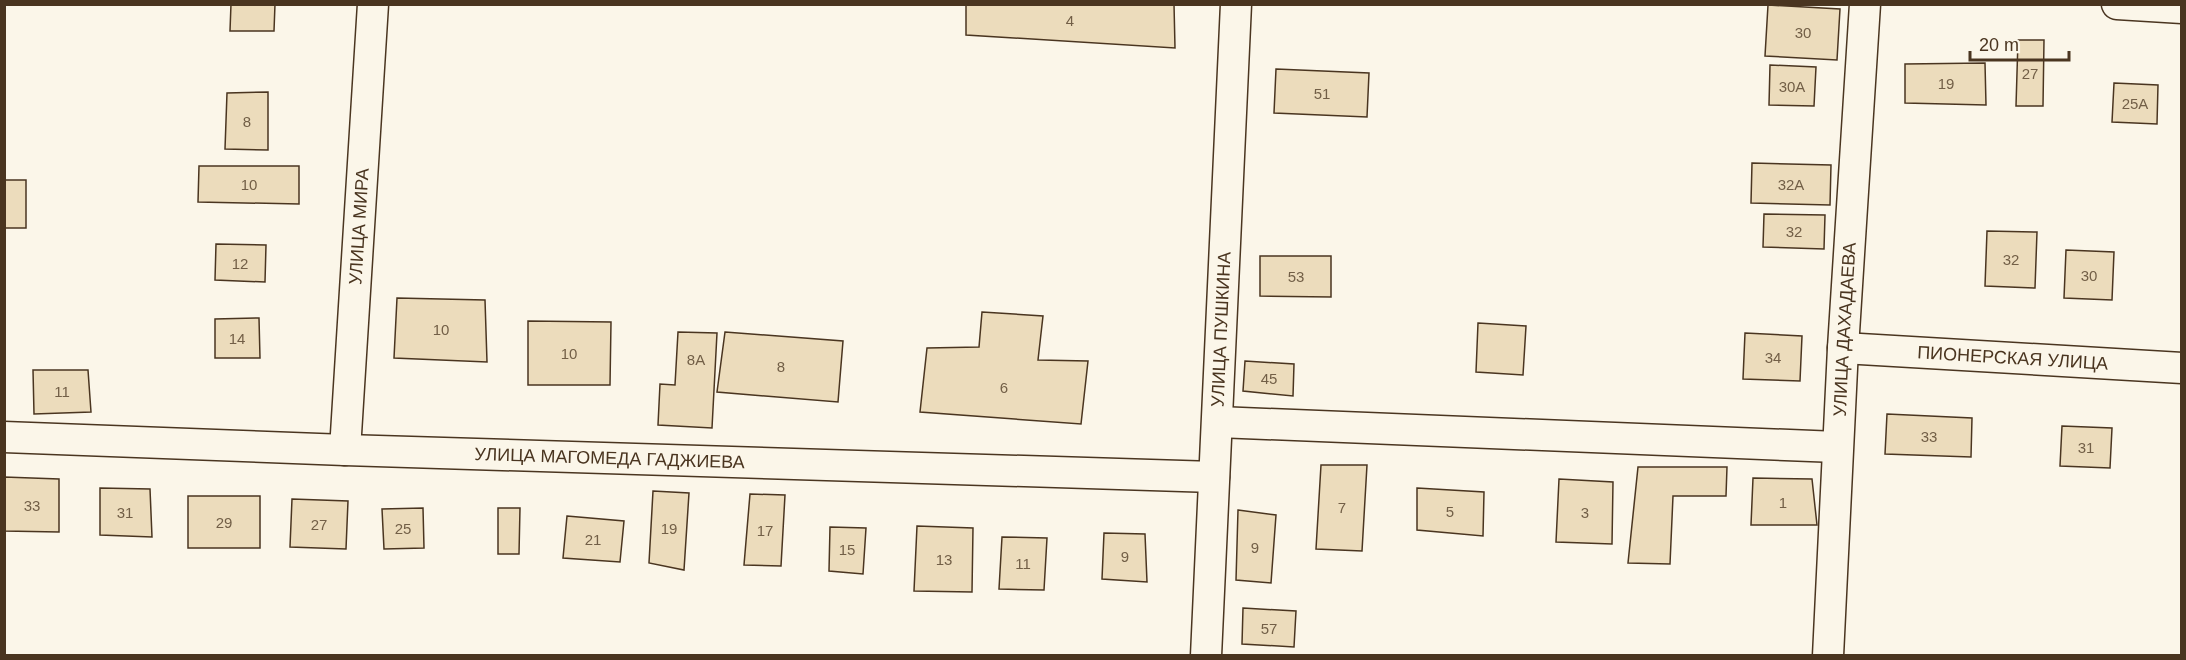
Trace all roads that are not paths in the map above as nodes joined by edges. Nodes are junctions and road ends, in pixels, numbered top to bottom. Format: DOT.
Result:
graph roads {
  1 [pos="373,4"];
  2 [pos="1236,4"];
  3 [pos="1865,4"];
  4 [pos="2117,4"];
  5 [pos="2181,8"];
  6 [pos="1843,348"];
  7 [pos="2181,368"];
  8 [pos="1218,422"];
  9 [pos="4,437"];
  10 [pos="1837,447"];
  11 [pos="345,450"];
  12 [pos="1214,477"];
  13 [pos="1206,656"];
  14 [pos="1828,656"];
  1 -- 11 [label="street, УЛИЦА МИРА"];
  2 -- 8 [label="street, УЛИЦА ПУШКИНА"];
  3 -- 6 [label="street, УЛИЦА ДАХАДАЕВА"];
  4 -- 5 [label="street"];
  6 -- 7 [label="street, ПИОНЕРСКАЯ УЛИЦА"];
  6 -- 10 [label="street, УЛИЦА ДАХАДАЕВА"];
  8 -- 10 [label="street"];
  8 -- 12 [label="street, УЛИЦА ПУШКИНА"];
  9 -- 11 [label="street, УЛИЦА МАГОМЕДА ГАДЖИЕВА"];
  10 -- 14 [label="street, УЛИЦА ДАХАДАЕВА"];
  11 -- 12 [label="street, УЛИЦА МАГОМЕДА ГАДЖИЕВА"];
  12 -- 13 [label="street, УЛИЦА ПУШКИНА"];
}
